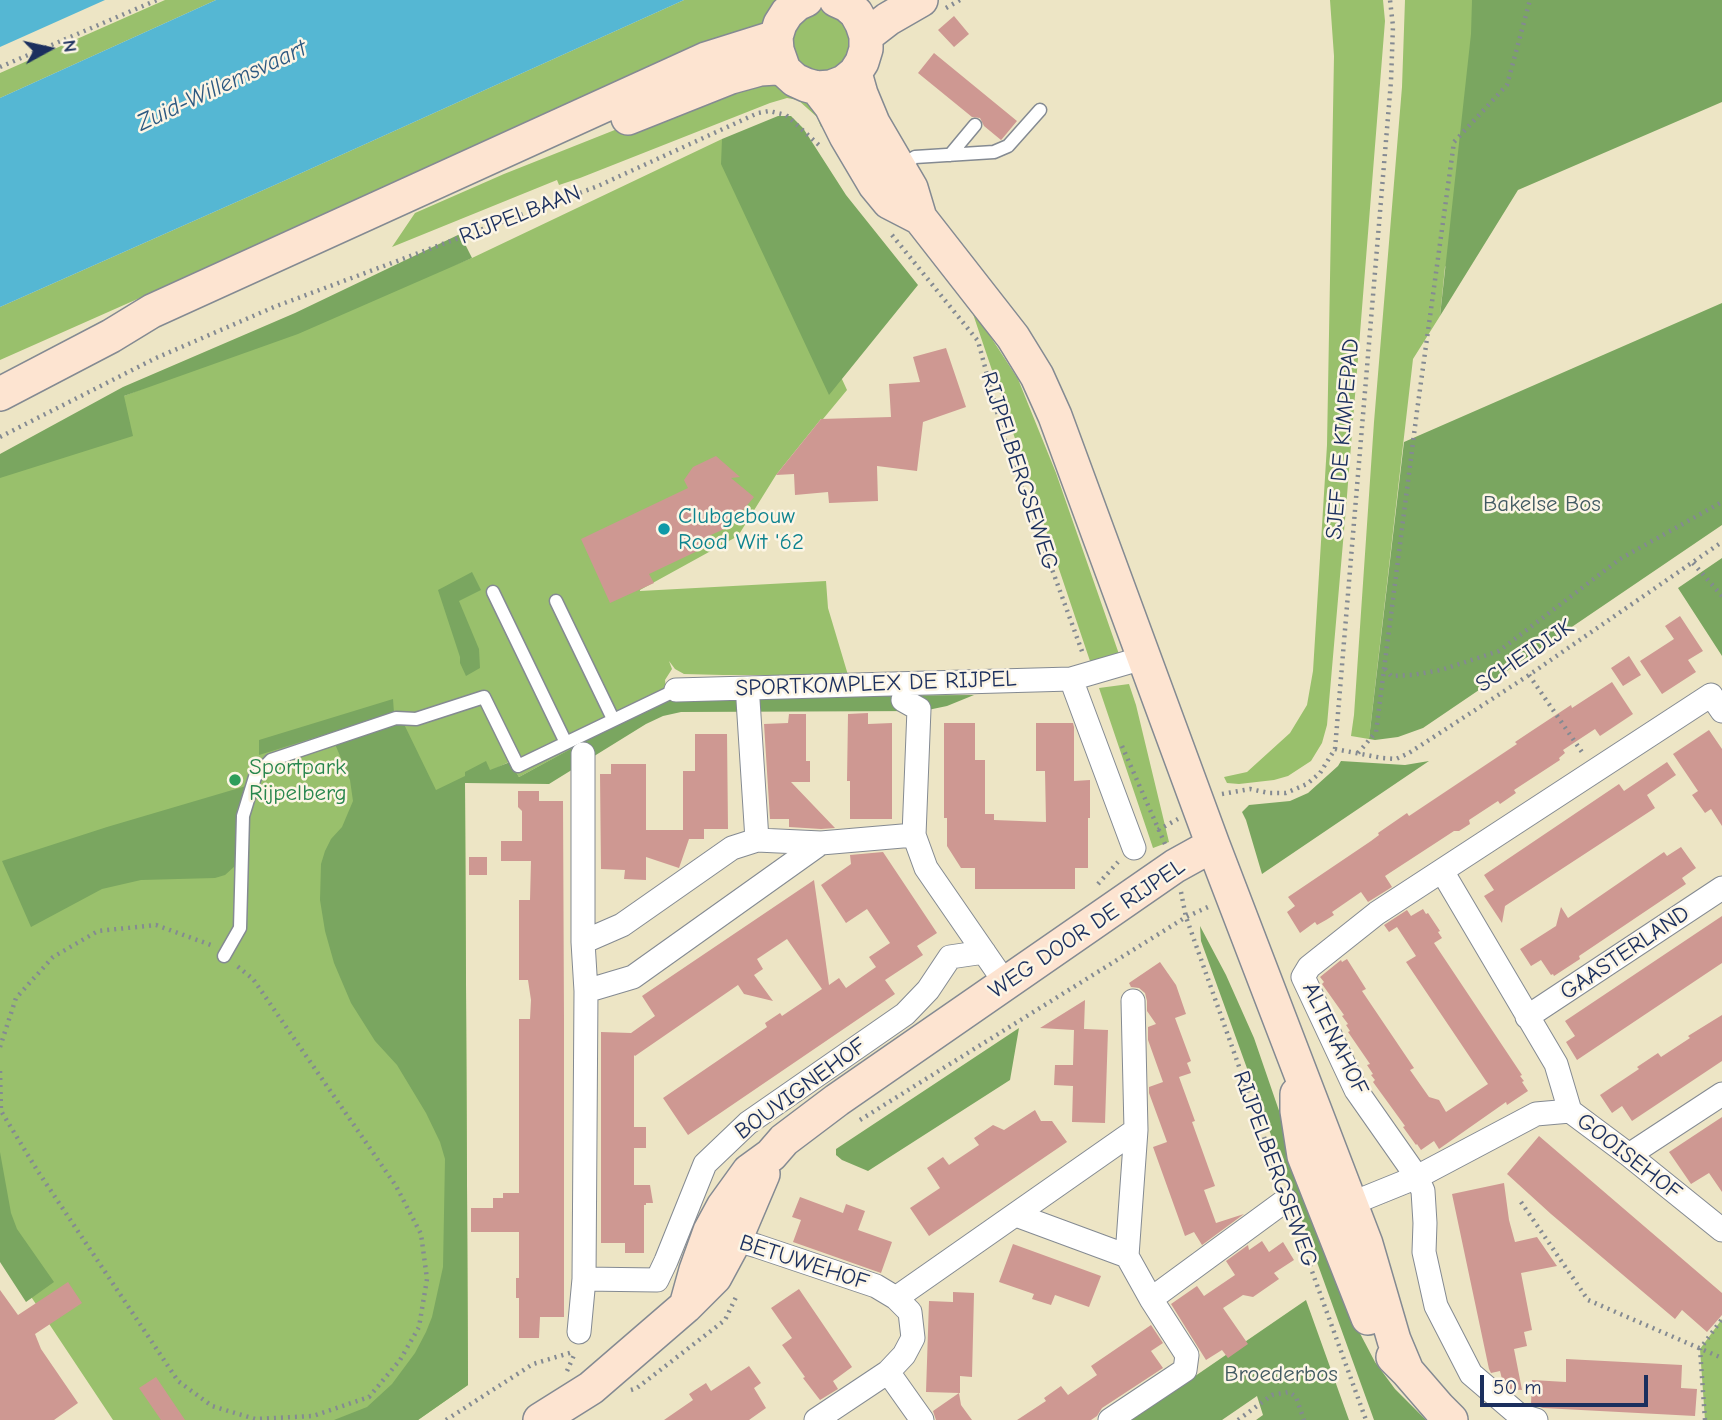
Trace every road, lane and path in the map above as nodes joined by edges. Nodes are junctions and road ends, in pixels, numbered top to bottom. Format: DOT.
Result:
graph roads {
  1 [pos="157,0"];
  2 [pos="806,0"];
  3 [pos="960,0"];
  4 [pos="1390,0"];
  5 [pos="1530,0"];
  6 [pos="847,2"];
  7 [pos="930,6"];
  8 [pos="866,36"];
  9 [pos="776,37"];
  10 [pos="0,67"];
  11 [pos="784,70"];
  12 [pos="855,73"];
  13 [pos="817,88"];
  14 [pos="1040,110"];
  15 [pos="975,125"];
  16 [pos="846,136"];
  17 [pos="495,155"];
  18 [pos="950,155"];
  19 [pos="899,168"];
  20 [pos="920,218"];
  21 [pos="890,232"];
  22 [pos="152,311"];
  23 [pos="0,370"];
  24 [pos="0,394"];
  25 [pos="0,437"];
  26 [pos="1722,502"];
  27 [pos="1722,542"];
  28 [pos="1693,563"];
  29 [pos="493,592"];
  30 [pos="1722,596"];
  31 [pos="556,601"];
  32 [pos="1143,658"];
  33 [pos="1384,668"];
  34 [pos="1529,675"];
  35 [pos="1081,676"];
  36 [pos="676,690"];
  37 [pos="748,700"];
  38 [pos="902,700"];
  39 [pos="1717,703"];
  40 [pos="613,719"];
  41 [pos="1122,745"];
  42 [pos="574,749"];
  43 [pos="1335,749"];
  44 [pos="1358,753"];
  45 [pos="1595,771"];
  46 [pos="1222,794"];
  47 [pos="1159,830"];
  48 [pos="914,835"];
  49 [pos="757,840"];
  50 [pos="821,843"];
  51 [pos="1213,845"];
  52 [pos="1134,848"];
  53 [pos="1442,871"];
  54 [pos="1722,888"];
  55 [pos="1186,917"];
  56 [pos="583,942"];
  57 [pos="984,952"];
  58 [pos="224,956"];
  59 [pos="1006,984"];
  60 [pos="586,991"];
  61 [pos="1133,1001"];
  62 [pos="1527,1017"];
  63 [pos="0,1047"];
  64 [pos="0,1071"];
  65 [pos="1722,1094"];
  66 [pos="1570,1111"];
  67 [pos="855,1123"];
  68 [pos="1136,1130"];
  69 [pos="1629,1155"];
  70 [pos="1418,1177"];
  71 [pos="1286,1200"];
  72 [pos="1521,1202"];
  73 [pos="1338,1209"];
  74 [pos="1016,1215"];
  75 [pos="1722,1230"];
  76 [pos="723,1236"];
  77 [pos="1127,1256"];
  78 [pos="584,1279"];
  79 [pos="896,1298"];
  80 [pos="1151,1299"];
  81 [pos="1722,1319"];
  82 [pos="577,1341"];
  83 [pos="1700,1349"];
  84 [pos="1722,1359"];
  85 [pos="888,1372"];
  86 [pos="446,1420"];
  87 [pos="540,1420"];
  88 [pos="816,1420"];
  89 [pos="922,1420"];
  90 [pos="1110,1420"];
  91 [pos="1238,1420"];
  92 [pos="1304,1420"];
  93 [pos="1366,1420"];
  94 [pos="1451,1420"];
  95 [pos="1536,1420"];
  96 [pos="1704,1420"];
  1 -- 10 [label="path"];
  2 -- 9 [label="street"];
  3 -- 7 [label="path"];
  4 -- 43 [label="path, SJEF DE KIMPEPAD"];
  5 -- 33 [label="path"];
  6 -- 8 [label="street"];
  7 -- 8 [label="street"];
  8 -- 12 [label="street"];
  9 -- 11 [label="street"];
  9 -- 17 [label="street"];
  11 -- 13 [label="street"];
  11 -- 17 [label="street"];
  12 -- 13 [label="street"];
  12 -- 19 [label="street, RIJPELBERGSEWEG"];
  13 -- 16 [label="street, RIJPELBERGSEWEG"];
  14 -- 18 [label="lane"];
  15 -- 18 [label="lane"];
  16 -- 20 [label="street, RIJPELBERGSEWEG"];
  16 -- 25 [label="path, RIJPELBAAN"];
  17 -- 22 [label="street"];
  18 -- 19 [label="lane"];
  19 -- 20 [label="street, RIJPELBERGSEWEG"];
  20 -- 32 [label="street, RIJPELBERGSEWEG"];
  21 -- 35 [label="path, RIJPELBERGSEWEG"];
  22 -- 23 [label="street"];
  22 -- 24 [label="street"];
  26 -- 33 [label="path"];
  27 -- 28 [label="path, SCHEIDIJK"];
  28 -- 30 [label="path"];
  28 -- 34 [label="path, SCHEIDIJK"];
  29 -- 42 [label="lane"];
  31 -- 40 [label="lane"];
  32 -- 35 [label="street, SPORTKOMPLEX DE RIJPEL"];
  32 -- 51 [label="street, RIJPELBERGSEWEG"];
  33 -- 44 [label="path"];
  34 -- 44 [label="path, SCHEIDIJK"];
  34 -- 45 [label="path"];
  35 -- 36 [label="street, SPORTKOMPLEX DE RIJPEL"];
  35 -- 52 [label="street"];
  36 -- 40 [label="lane, SPORTKOMPLEX DE RIJPEL"];
  37 -- 49 [label="street"];
  38 -- 48 [label="street"];
  39 -- 45 [label="street, ALTENAHOF"];
  40 -- 42 [label="lane, SPORTKOMPLEX DE RIJPEL"];
  41 -- 47 [label="path"];
  42 -- 56 [label="street"];
  42 -- 58 [label="lane, SPORTKOMPLEX DE RIJPEL"];
  43 -- 44 [label="path, SCHEIDIJK"];
  43 -- 46 [label="path"];
  45 -- 53 [label="street, ALTENAHOF"];
  48 -- 50 [label="street"];
  48 -- 57 [label="street"];
  49 -- 50 [label="street"];
  49 -- 56 [label="street"];
  50 -- 60 [label="street"];
  51 -- 59 [label="street, WEG DOOR DE RIJPEL"];
  51 -- 73 [label="street, WEG DOOR DE RIJPEL"];
  53 -- 62 [label="street"];
  53 -- 70 [label="street, ALTENAHOF"];
  54 -- 62 [label="street, GAASTERLAND"];
  55 -- 67 [label="path, WEG DOOR DE RIJPEL"];
  55 -- 71 [label="path, RIJPELBERGSEWEG"];
  56 -- 60 [label="street"];
  57 -- 59 [label="street"];
  57 -- 78 [label="street, BOUVIGNEHOF"];
  58 -- 63 [label="path"];
  58 -- 64 [label="path"];
  59 -- 76 [label="street, WEG DOOR DE RIJPEL"];
  60 -- 78 [label="street"];
  61 -- 68 [label="street"];
  62 -- 66 [label="street"];
  65 -- 69 [label="street"];
  66 -- 69 [label="street, GOOISEHOF"];
  66 -- 70 [label="street, GOOISEHOF"];
  68 -- 74 [label="street, BETUWEHOF"];
  68 -- 77 [label="street"];
  69 -- 75 [label="street, GOOISEHOF"];
  70 -- 73 [label="street, GOOISEHOF"];
  70 -- 95 [label="street"];
  71 -- 80 [label="street"];
  71 -- 93 [label="path, RIJPELBERGSEWEG"];
  72 -- 83 [label="path"];
  73 -- 94 [label="street, WEG DOOR DE RIJPEL"];
  74 -- 77 [label="street"];
  74 -- 79 [label="street, BETUWEHOF"];
  76 -- 79 [label="street, BETUWEHOF"];
  76 -- 87 [label="street, WEG DOOR DE RIJPEL"];
  77 -- 80 [label="street"];
  78 -- 82 [label="street"];
  79 -- 85 [label="street, BETUWEHOF"];
  80 -- 90 [label="street"];
  81 -- 83 [label="path"];
  82 -- 86 [label="path"];
  83 -- 84 [label="path"];
  83 -- 96 [label="path"];
  85 -- 88 [label="street, BETUWEHOF"];
  85 -- 89 [label="street"];
  91 -- 92 [label="path"];
}
